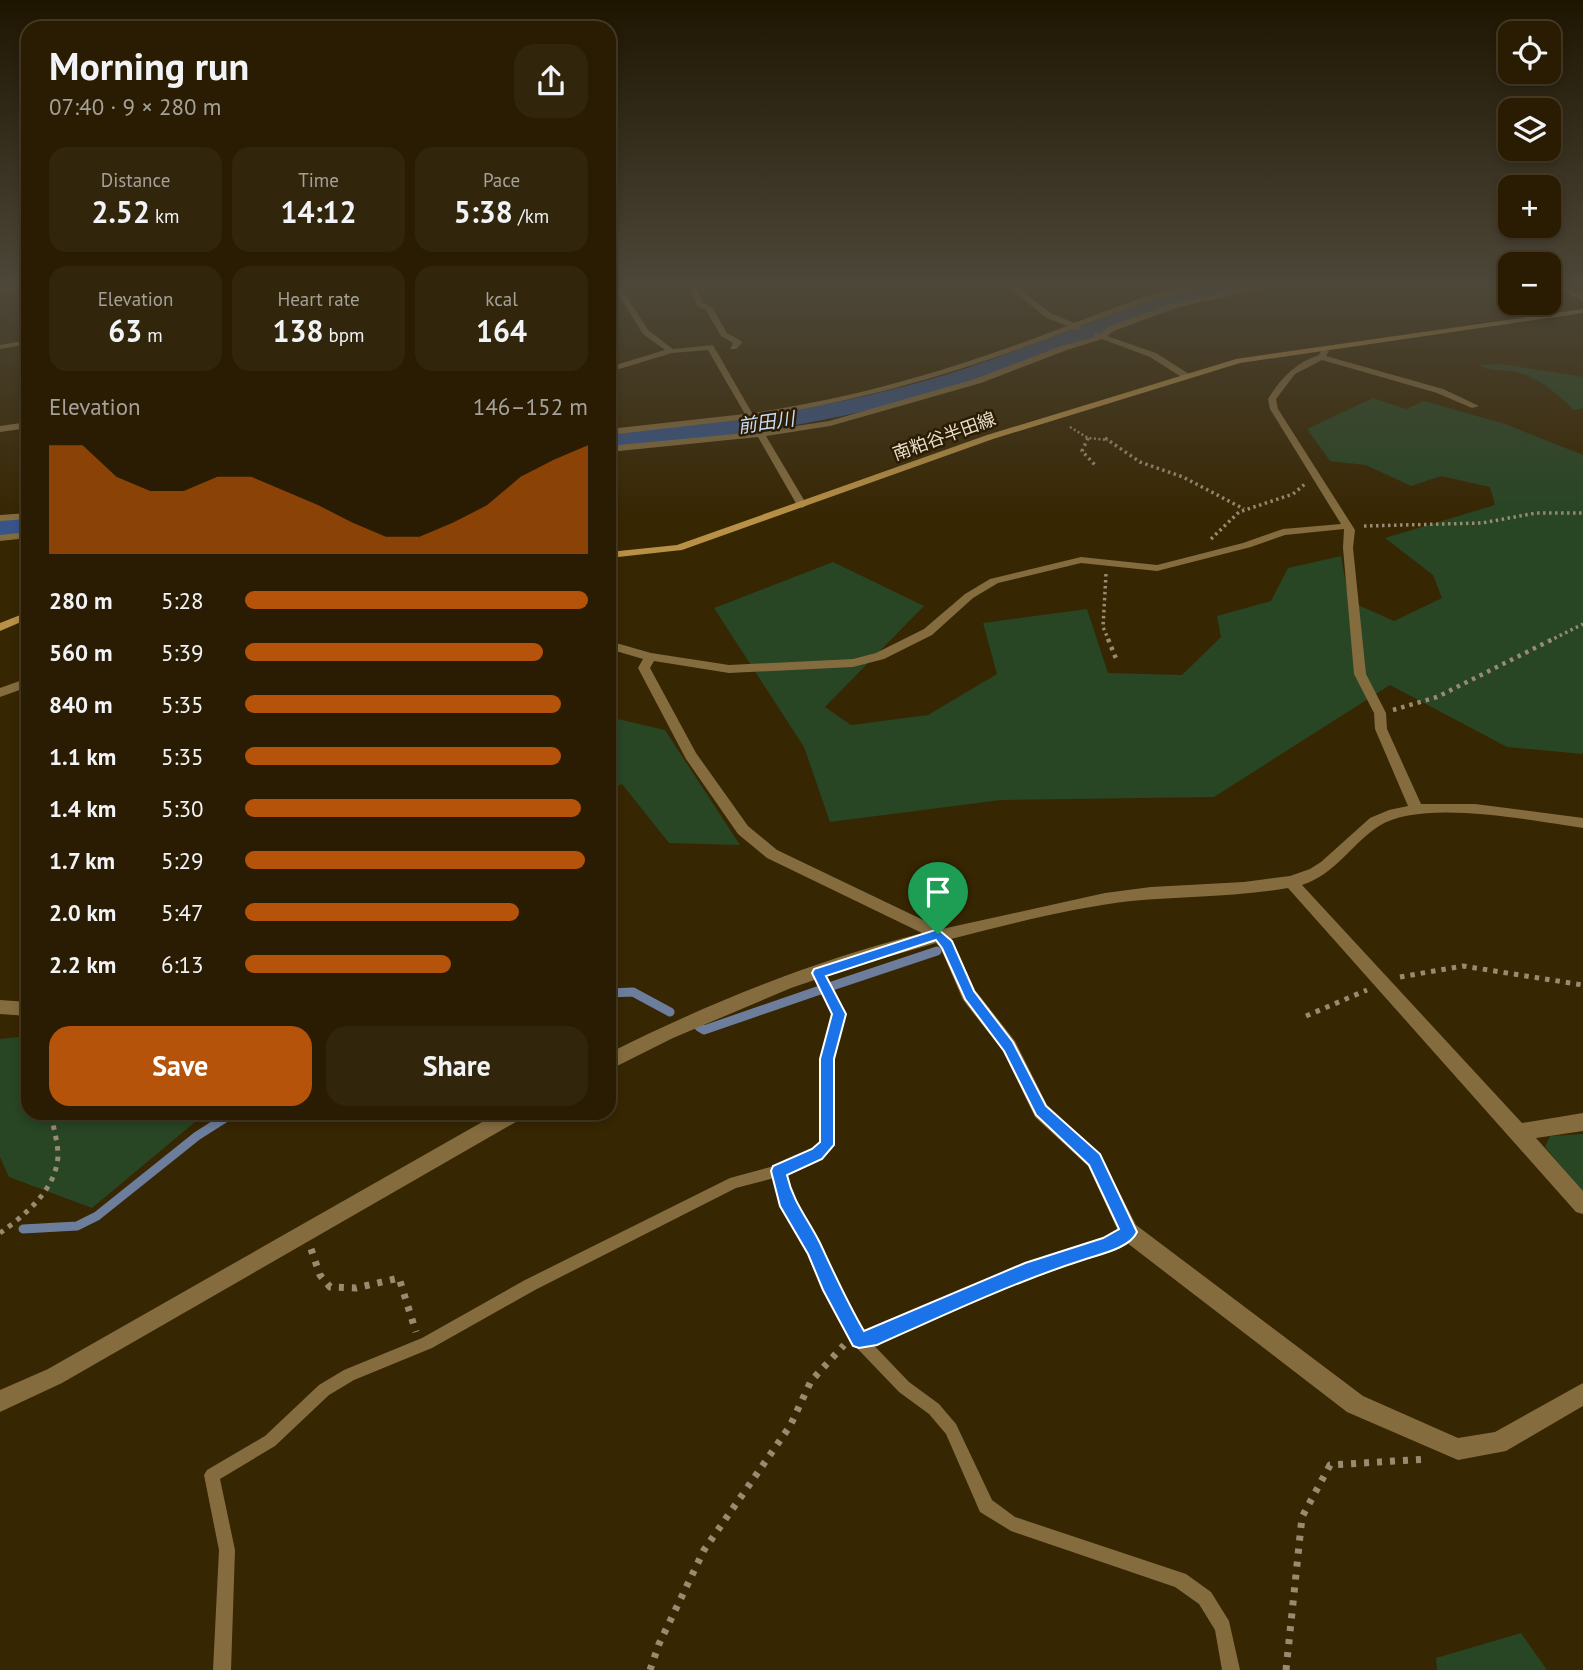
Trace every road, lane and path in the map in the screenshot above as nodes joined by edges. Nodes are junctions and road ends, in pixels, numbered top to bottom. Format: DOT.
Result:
graph roads {
  1 [pos="635,362"];
  2 [pos="718,362"];
  3 [pos="975,362"];
  4 [pos="1028,362"];
  5 [pos="1164,362"];
  6 [pos="1240,362"];
  7 [pos="1303,362"];
  8 [pos="1351,362"];
  9 [pos="616,368"];
  10 [pos="1186,376"];
  11 [pos="1475,406"];
  12 [pos="749,417"];
  13 [pos="1053,417"];
  14 [pos="21,426"];
  15 [pos="0,429"];
  16 [pos="616,431"];
  17 [pos="758,433"];
  18 [pos="1088,438"];
  19 [pos="616,448"];
  20 [pos="1095,465"];
  21 [pos="1310,467"];
  22 [pos="802,505"];
  23 [pos="1244,509"];
  24 [pos="1583,513"];
  25 [pos="21,516"];
  26 [pos="0,518"];
  27 [pos="1347,526"];
  28 [pos="21,536"];
  29 [pos="0,538"];
  30 [pos="1221,551"];
  31 [pos="616,554"];
  32 [pos="1104,560"];
  33 [pos="21,618"];
  34 [pos="1583,624"];
  35 [pos="0,627"];
  36 [pos="616,647"];
  37 [pos="650,657"];
  38 [pos="1116,661"];
  39 [pos="21,685"];
  40 [pos="0,693"];
  41 [pos="1380,713"];
  42 [pos="1416,808"];
  43 [pos="1583,823"];
  44 [pos="1291,882"];
  45 [pos="938,934"];
  46 [pos="818,973"];
  47 [pos="1378,982"];
  48 [pos="1583,985"];
  49 [pos="0,1007"];
  50 [pos="21,1008"];
  51 [pos="1306,1016"];
  52 [pos="616,1058"];
  53 [pos="52,1120"];
  54 [pos="503,1120"];
  55 [pos="1583,1122"];
  56 [pos="1520,1132"];
  57 [pos="779,1171"];
  58 [pos="1583,1205"];
  59 [pos="1129,1232"];
  60 [pos="0,1233"];
  61 [pos="306,1233"];
  62 [pos="859,1340"];
  63 [pos="420,1346"];
  64 [pos="1583,1394"];
  65 [pos="0,1401"];
  66 [pos="1458,1449"];
  67 [pos="222,1670"];
  68 [pos="650,1670"];
  69 [pos="1231,1670"];
  70 [pos="1286,1670"];
  1 -- 9 [label="street"];
  2 -- 12 [label="street"];
  3 -- 12 [label="street"];
  4 -- 17 [label="street"];
  5 -- 10 [label="street"];
  6 -- 10 [label="main road, 南粕谷半田線"];
  7 -- 21 [label="street"];
  8 -- 11 [label="street"];
  10 -- 13 [label="main road, 南粕谷半田線"];
  12 -- 16 [label="street"];
  12 -- 17 [label="street"];
  13 -- 18 [label="path"];
  13 -- 22 [label="main road, 南粕谷半田線"];
  14 -- 15 [label="street"];
  17 -- 19 [label="street"];
  17 -- 22 [label="street"];
  18 -- 20 [label="path"];
  18 -- 23 [label="path"];
  21 -- 23 [label="path"];
  21 -- 27 [label="street"];
  22 -- 31 [label="main road, 南粕谷半田線"];
  23 -- 30 [label="path"];
  24 -- 27 [label="path"];
  25 -- 26 [label="street"];
  27 -- 30 [label="street"];
  27 -- 41 [label="street"];
  28 -- 29 [label="street"];
  30 -- 32 [label="street"];
  32 -- 37 [label="street"];
  32 -- 38 [label="path"];
  33 -- 35 [label="main road"];
  34 -- 41 [label="path"];
  36 -- 37 [label="street"];
  37 -- 45 [label="street"];
  39 -- 40 [label="street"];
  41 -- 42 [label="street"];
  42 -- 43 [label="street"];
  42 -- 44 [label="street"];
  44 -- 45 [label="street"];
  44 -- 47 [label="street"];
  45 -- 46 [label="street"];
  45 -- 59 [label="street"];
  46 -- 52 [label="street"];
  46 -- 57 [label="lane"];
  47 -- 48 [label="path"];
  47 -- 51 [label="path"];
  47 -- 56 [label="street"];
  49 -- 50 [label="street"];
  53 -- 60 [label="path"];
  54 -- 61 [label="street"];
  55 -- 56 [label="street"];
  56 -- 58 [label="street"];
  57 -- 62 [label="lane"];
  57 -- 63 [label="lane"];
  59 -- 62 [label="path"];
  59 -- 66 [label="street"];
  61 -- 63 [label="path"];
  61 -- 65 [label="street"];
  62 -- 68 [label="path"];
  62 -- 69 [label="lane"];
  63 -- 67 [label="lane"];
  64 -- 66 [label="street"];
  66 -- 70 [label="path"];
}
